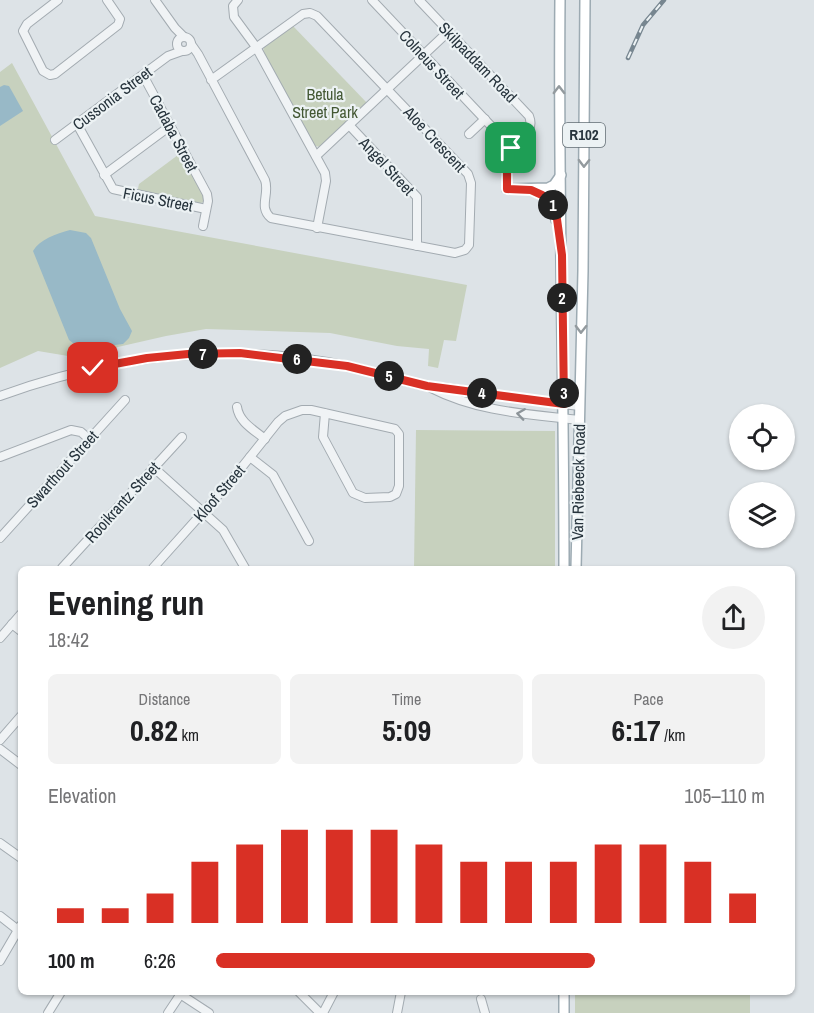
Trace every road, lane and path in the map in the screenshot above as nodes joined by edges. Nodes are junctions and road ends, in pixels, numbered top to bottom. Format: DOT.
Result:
graph roads {
  1 [pos="58,0"];
  2 [pos="107,0"];
  3 [pos="155,0"];
  4 [pos="238,0"];
  5 [pos="372,0"];
  6 [pos="419,0"];
  7 [pos="560,0"];
  8 [pos="585,0"];
  9 [pos="449,32"];
  10 [pos="183,44"];
  11 [pos="256,47"];
  12 [pos="424,54"];
  13 [pos="143,75"];
  14 [pos="211,80"];
  15 [pos="388,89"];
  16 [pos="485,119"];
  17 [pos="77,124"];
  18 [pos="349,125"];
  19 [pos="170,126"];
  20 [pos="493,128"];
  21 [pos="469,134"];
  22 [pos="55,140"];
  23 [pos="316,156"];
  24 [pos="104,175"];
  25 [pos="561,175"];
  26 [pos="507,189"];
  27 [pos="531,190"];
  28 [pos="206,209"];
  29 [pos="203,225"];
  30 [pos="317,228"];
  31 [pos="417,246"];
  32 [pos="562,255"];
  33 [pos="427,386"];
  34 [pos="0,396"];
  35 [pos="125,400"];
  36 [pos="564,404"];
  37 [pos="580,406"];
  38 [pos="237,407"];
  39 [pos="326,413"];
  40 [pos="564,418"];
  41 [pos="579,420"];
  42 [pos="182,437"];
  43 [pos="265,438"];
  44 [pos="89,439"];
  45 [pos="0,457"];
  46 [pos="250,457"];
  47 [pos="153,467"];
  48 [pos="203,512"];
  49 [pos="0,538"];
  50 [pos="309,541"];
  51 [pos="64,566"];
  52 [pos="158,566"];
  53 [pos="244,566"];
  54 [pos="564,566"];
  55 [pos="576,566"];
  56 [pos="18,617"];
  57 [pos="12,624"];
  58 [pos="18,629"];
  59 [pos="0,638"];
  60 [pos="18,719"];
  61 [pos="0,740"];
  62 [pos="0,749"];
  63 [pos="18,763"];
  64 [pos="0,843"];
  65 [pos="18,856"];
  66 [pos="0,916"];
  67 [pos="18,926"];
  68 [pos="18,930"];
  69 [pos="0,960"];
  70 [pos="59,995"];
  71 [pos="180,995"];
  72 [pos="184,995"];
  73 [pos="302,995"];
  74 [pos="332,995"];
  75 [pos="400,995"];
  76 [pos="564,995"];
  77 [pos="481,999"];
  78 [pos="48,1013"];
  79 [pos="168,1013"];
  80 [pos="209,1013"];
  81 [pos="321,1013"];
  82 [pos="397,1013"];
  83 [pos="485,1013"];
  84 [pos="564,1013"];
  1 -- 2 [label="street"];
  3 -- 10 [label="street, Aloe Crescent"];
  4 -- 11 [label="street"];
  5 -- 12 [label="street, Colneus Street"];
  6 -- 9 [label="street, Skilpaddam Road"];
  25 -- 7 [label="main road, Van Riebeeck Road / R102, one-way"];
  8 -- 37 [label="main road, Van Riebeeck Road / R102, one-way"];
  9 -- 12 [label="street"];
  9 -- 26 [label="street, Skilpaddam Road"];
  10 -- 13 [label="street, Cussonia Street"];
  10 -- 14 [label="street, Aloe Crescent"];
  11 -- 14 [label="street, Aloe Crescent"];
  11 -- 15 [label="street, Aloe Crescent"];
  11 -- 23 [label="street"];
  12 -- 15 [label="street"];
  12 -- 16 [label="street, Colneus Street"];
  13 -- 17 [label="street, Cussonia Street"];
  13 -- 19 [label="street, Cadaba Street"];
  14 -- 30 [label="street, Aloe Crescent"];
  15 -- 18 [label="street"];
  15 -- 31 [label="street, Aloe Crescent"];
  16 -- 20 [label="street, Colneus Street"];
  16 -- 21 [label="street"];
  17 -- 22 [label="street, Cussonia Street"];
  17 -- 24 [label="street, Ficus Street"];
  18 -- 23 [label="street"];
  18 -- 31 [label="street, Angel Street"];
  19 -- 24 [label="street"];
  19 -- 28 [label="street, Cadaba Street"];
  23 -- 30 [label="street"];
  24 -- 28 [label="street, Ficus Street"];
  25 -- 27 [label="main road"];
  25 -- 32 [label="main road, Van Riebeeck Road / R102"];
  26 -- 27 [label="main road"];
  27 -- 32 [label="main road"];
  28 -- 29 [label="street, Cadaba Street"];
  30 -- 31 [label="street, Aloe Crescent"];
  32 -- 36 [label="main road, Van Riebeeck Road / R102"];
  33 -- 34 [label="street"];
  33 -- 36 [label="street"];
  40 -- 33 [label="street, one-way"];
  35 -- 44 [label="street, Swarthout Street"];
  36 -- 37 [label="street"];
  36 -- 40 [label="main road, Van Riebeeck Road / R102"];
  37 -- 41 [label="main road, Van Riebeeck Road / R102"];
  38 -- 43 [label="street"];
  39 -- 39 [label="street"];
  39 -- 43 [label="street, Kloof Street"];
  40 -- 41 [label="street"];
  40 -- 54 [label="main road, Van Riebeeck Road / R102"];
  41 -- 55 [label="main road, Van Riebeeck Road / R102"];
  42 -- 47 [label="street, Rooikrantz Street"];
  43 -- 46 [label="street, Kloof Street"];
  44 -- 45 [label="street"];
  44 -- 49 [label="street, Swarthout Street"];
  46 -- 48 [label="street, Kloof Street"];
  46 -- 50 [label="street"];
  47 -- 48 [label="street"];
  47 -- 51 [label="street, Rooikrantz Street"];
  48 -- 52 [label="street, Kloof Street"];
  48 -- 53 [label="street"];
  56 -- 57 [label="street"];
  57 -- 58 [label="street"];
  57 -- 59 [label="street"];
  60 -- 61 [label="street"];
  62 -- 63 [label="street"];
  64 -- 65 [label="street"];
  66 -- 67 [label="street"];
  68 -- 69 [label="street"];
  70 -- 78 [label="street"];
  71 -- 79 [label="street"];
  72 -- 80 [label="street"];
  73 -- 81 [label="street"];
  74 -- 81 [label="street"];
  75 -- 82 [label="street"];
  76 -- 84 [label="main road"];
  77 -- 83 [label="street"];
}
